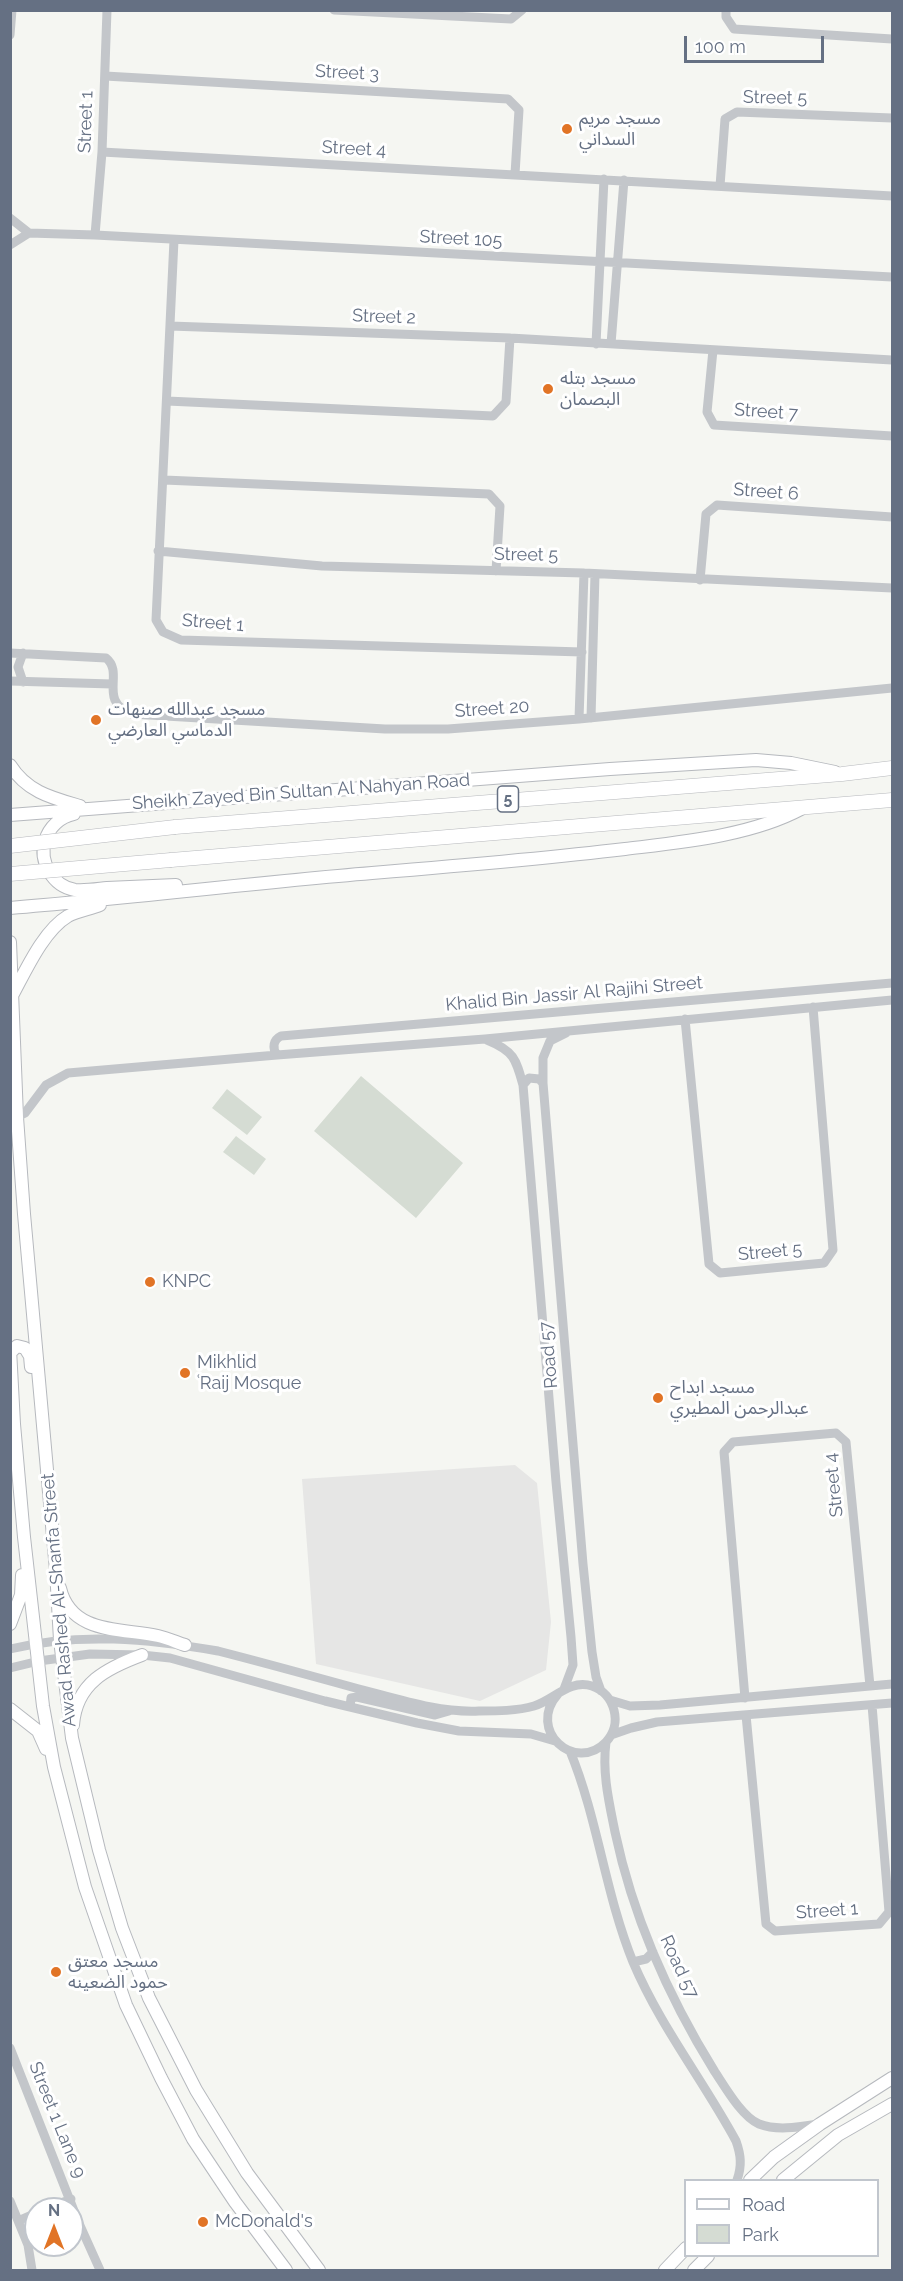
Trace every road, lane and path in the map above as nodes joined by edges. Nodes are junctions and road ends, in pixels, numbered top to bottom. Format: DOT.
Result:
graph roads {
  1 [pos="12,10"];
  2 [pos="107,10"];
  3 [pos="334,10"];
  4 [pos="522,10"];
  5 [pos="726,10"];
  6 [pos="10,35"];
  7 [pos="892,39"];
  8 [pos="105,76"];
  9 [pos="892,118"];
  10 [pos="102,152"];
  11 [pos="515,174"];
  12 [pos="604,179"];
  13 [pos="624,180"];
  14 [pos="720,186"];
  15 [pos="892,196"];
  16 [pos="10,218"];
  17 [pos="29,233"];
  18 [pos="95,235"];
  19 [pos="174,240"];
  20 [pos="10,245"];
  21 [pos="600,263"];
  22 [pos="618,264"];
  23 [pos="892,277"];
  24 [pos="170,326"];
  25 [pos="510,338"];
  26 [pos="596,344"];
  27 [pos="612,345"];
  28 [pos="713,350"];
  29 [pos="892,360"];
  30 [pos="167,401"];
  31 [pos="892,436"];
  32 [pos="164,480"];
  33 [pos="892,517"];
  34 [pos="158,551"];
  35 [pos="496,571"];
  36 [pos="584,573"];
  37 [pos="595,574"];
  38 [pos="700,580"];
  39 [pos="892,588"];
  40 [pos="10,652"];
  41 [pos="582,652"];
  42 [pos="23,653"];
  43 [pos="10,681"];
  44 [pos="22,682"];
  45 [pos="112,684"];
  46 [pos="892,688"];
  47 [pos="591,718"];
  48 [pos="579,719"];
  49 [pos="10,765"];
  50 [pos="892,768"];
  51 [pos="842,774"];
  52 [pos="290,793"];
  53 [pos="892,800"];
  54 [pos="90,808"];
  55 [pos="801,809"];
  56 [pos="10,815"];
  57 [pos="10,846"];
  58 [pos="10,874"];
  59 [pos="305,878"];
  60 [pos="115,899"];
  61 [pos="10,908"];
  62 [pos="10,942"];
  63 [pos="892,983"];
  64 [pos="12,995"];
  65 [pos="892,1000"];
  66 [pos="813,1007"];
  67 [pos="685,1019"];
  68 [pos="572,1030"];
  69 [pos="485,1040"];
  70 [pos="277,1055"];
  71 [pos="543,1083"];
  72 [pos="523,1085"];
  73 [pos="14,1100"];
  74 [pos="17,1117"];
  75 [pos="11,1351"];
  76 [pos="48,1472"];
  77 [pos="24,1537"];
  78 [pos="583,1564"];
  79 [pos="564,1565"];
  80 [pos="56,1570"];
  81 [pos="585,1584"];
  82 [pos="567,1587"];
  83 [pos="10,1624"];
  84 [pos="60,1640"];
  85 [pos="37,1643"];
  86 [pos="185,1645"];
  87 [pos="10,1649"];
  88 [pos="142,1655"];
  89 [pos="62,1657"];
  90 [pos="39,1660"];
  91 [pos="10,1668"];
  92 [pos="892,1684"];
  93 [pos="870,1686"];
  94 [pos="561,1691"];
  95 [pos="602,1691"];
  96 [pos="745,1698"];
  97 [pos="610,1701"];
  98 [pos="892,1703"];
  99 [pos="872,1705"];
  100 [pos="350,1707"];
  101 [pos="10,1709"];
  102 [pos="451,1711"];
  103 [pos="746,1715"];
  104 [pos="72,1738"];
  105 [pos="609,1739"];
  106 [pos="555,1741"];
  107 [pos="570,1751"];
  108 [pos="54,1767"];
  109 [pos="653,1952"];
  110 [pos="633,1962"];
  111 [pos="10,2048"];
  112 [pos="892,2078"];
  113 [pos="892,2104"];
  114 [pos="820,2124"];
  115 [pos="738,2179"];
  116 [pos="752,2179"];
  117 [pos="785,2179"];
  118 [pos="70,2197"];
  119 [pos="10,2200"];
  120 [pos="24,2218"];
  121 [pos="20,2220"];
  122 [pos="84,2231"];
  123 [pos="684,2250"];
  124 [pos="707,2257"];
  125 [pos="32,2271"];
  126 [pos="100,2271"];
  127 [pos="286,2271"];
  128 [pos="319,2271"];
  129 [pos="665,2271"];
  130 [pos="694,2271"];
  1 -- 6 [label="street"];
  2 -- 8 [label="street, Street 1"];
  3 -- 4 [label="street"];
  5 -- 7 [label="street"];
  8 -- 10 [label="street, Street 1"];
  8 -- 11 [label="street, Street 3"];
  9 -- 14 [label="street, Street 5"];
  10 -- 11 [label="street, Street 4"];
  10 -- 18 [label="street, Street 1"];
  11 -- 12 [label="street, Street 4"];
  12 -- 13 [label="street, Street 4"];
  12 -- 21 [label="street"];
  13 -- 14 [label="street, Street 4"];
  13 -- 22 [label="street"];
  14 -- 15 [label="street, Street 4"];
  16 -- 17 [label="street"];
  17 -- 18 [label="street, Street 105"];
  17 -- 20 [label="street"];
  18 -- 19 [label="street, Street 105"];
  19 -- 21 [label="street, Street 105"];
  19 -- 24 [label="street, Street 1"];
  21 -- 22 [label="street, Street 105"];
  21 -- 26 [label="street"];
  22 -- 23 [label="street, Street 105"];
  22 -- 27 [label="street"];
  24 -- 25 [label="street, Street 2"];
  24 -- 30 [label="street, Street 1"];
  25 -- 26 [label="street, Street 2"];
  25 -- 30 [label="street"];
  26 -- 27 [label="street, Street 2"];
  27 -- 28 [label="street, Street 2"];
  28 -- 29 [label="street, Street 2"];
  28 -- 31 [label="street, Street 7"];
  30 -- 32 [label="street, Street 1"];
  32 -- 34 [label="street, Street 1"];
  32 -- 35 [label="street"];
  33 -- 38 [label="street, Street 6"];
  34 -- 35 [label="street, Street 5"];
  34 -- 41 [label="street, Street 1"];
  35 -- 36 [label="street, Street 5"];
  36 -- 37 [label="street, Street 5"];
  36 -- 41 [label="street"];
  37 -- 38 [label="street, Street 5"];
  37 -- 47 [label="street"];
  38 -- 39 [label="street, Street 5"];
  40 -- 42 [label="street, Street 20"];
  41 -- 48 [label="street"];
  42 -- 44 [label="street"];
  42 -- 45 [label="street, Street 20"];
  43 -- 44 [label="street"];
  44 -- 45 [label="street"];
  45 -- 48 [label="street, Street 20"];
  46 -- 47 [label="street, Street 20"];
  47 -- 48 [label="street, Street 20"];
  49 -- 54 [label="main road"];
  50 -- 51 [label="highway, Sheikh Zayed Bin Sultan Al Nahyan Road / 5"];
  51 -- 52 [label="main road, Sheikh Zayed Bin Sultan Al Nahyan Road"];
  51 -- 57 [label="highway, Sheikh Zayed Bin Sultan Al Nahyan Road / 5, bridge"];
  52 -- 54 [label="main road, Sheikh Zayed Bin Sultan Al Nahyan Road"];
  52 -- 59 [label="main road"];
  53 -- 55 [label="highway, 5"];
  54 -- 56 [label="main road, Sheikh Zayed Bin Sultan Al Nahyan Road"];
  55 -- 58 [label="highway, 5, bridge"];
  55 -- 59 [label="main road"];
  59 -- 60 [label="main road"];
  60 -- 61 [label="main road"];
  60 -- 64 [label="main road"];
  62 -- 64 [label="main road, Awad Rashed Al-Shanfa Street"];
  63 -- 70 [label="street, Khalid Bin Jassir Al Rajihi Street"];
  64 -- 73 [label="main road, Awad Rashed Al-Shanfa Street"];
  65 -- 66 [label="street, Khalid Bin Jassir Al Rajihi Street"];
  66 -- 67 [label="street, Khalid Bin Jassir Al Rajihi Street"];
  66 -- 67 [label="street, Street 5"];
  67 -- 68 [label="street, Khalid Bin Jassir Al Rajihi Street"];
  68 -- 69 [label="street, Khalid Bin Jassir Al Rajihi Street"];
  68 -- 71 [label="street, Road 57"];
  69 -- 70 [label="street, Khalid Bin Jassir Al Rajihi Street"];
  69 -- 72 [label="street, Road 57"];
  70 -- 74 [label="street, Khalid Bin Jassir Al Rajihi Street"];
  71 -- 72 [label="street"];
  71 -- 78 [label="street, Road 57"];
  72 -- 79 [label="street, Road 57"];
  73 -- 74 [label="main road, Awad Rashed Al-Shanfa Street"];
  74 -- 76 [label="main road, Awad Rashed Al-Shanfa Street"];
  75 -- 76 [label="main road"];
  75 -- 77 [label="main road, Awad Rashed Al-Shanfa Street"];
  76 -- 80 [label="main road, Awad Rashed Al-Shanfa Street"];
  77 -- 83 [label="main road"];
  77 -- 85 [label="main road, Awad Rashed Al-Shanfa Street"];
  78 -- 79 [label="street"];
  78 -- 81 [label="street, Road 57"];
  79 -- 82 [label="street, Road 57"];
  80 -- 84 [label="main road, Awad Rashed Al-Shanfa Street"];
  80 -- 86 [label="main road"];
  81 -- 82 [label="street"];
  81 -- 95 [label="street, Road 57"];
  82 -- 94 [label="street, Road 57"];
  84 -- 85 [label="street"];
  84 -- 86 [label="street"];
  84 -- 89 [label="main road, Awad Rashed Al-Shanfa Street"];
  85 -- 87 [label="street"];
  85 -- 90 [label="main road, Awad Rashed Al-Shanfa Street"];
  86 -- 102 [label="street"];
  88 -- 89 [label="street"];
  88 -- 100 [label="street"];
  88 -- 104 [label="main road"];
  89 -- 90 [label="street"];
  89 -- 104 [label="main road, Awad Rashed Al-Shanfa Street"];
  90 -- 91 [label="street"];
  90 -- 108 [label="main road, Awad Rashed Al-Shanfa Street"];
  92 -- 93 [label="street"];
  93 -- 96 [label="street"];
  93 -- 96 [label="street, Street 4"];
  94 -- 95 [label="street"];
  94 -- 102 [label="street"];
  94 -- 106 [label="street"];
  95 -- 97 [label="street"];
  96 -- 97 [label="street"];
  97 -- 105 [label="street"];
  98 -- 99 [label="street"];
  99 -- 103 [label="street"];
  99 -- 103 [label="street, Street 1"];
  100 -- 102 [label="street"];
  100 -- 106 [label="street"];
  101 -- 108 [label="main road"];
  103 -- 105 [label="street"];
  104 -- 128 [label="main road, Awad Rashed Al-Shanfa Street"];
  105 -- 107 [label="street"];
  105 -- 109 [label="street, Road 57"];
  106 -- 107 [label="street"];
  107 -- 110 [label="street, Road 57"];
  108 -- 127 [label="main road, Awad Rashed Al-Shanfa Street"];
  109 -- 110 [label="street"];
  109 -- 114 [label="street, Road 57"];
  110 -- 115 [label="street, Road 57"];
  111 -- 118 [label="street, Street 1 Lane 9"];
  112 -- 114 [label="main road"];
  113 -- 117 [label="main road"];
  114 -- 116 [label="main road"];
  119 -- 121 [label="street"];
  120 -- 121 [label="street"];
  121 -- 125 [label="street"];
  122 -- 126 [label="street, Street 1 Lane 9"];
  123 -- 129 [label="main road"];
  124 -- 130 [label="main road"];
}
